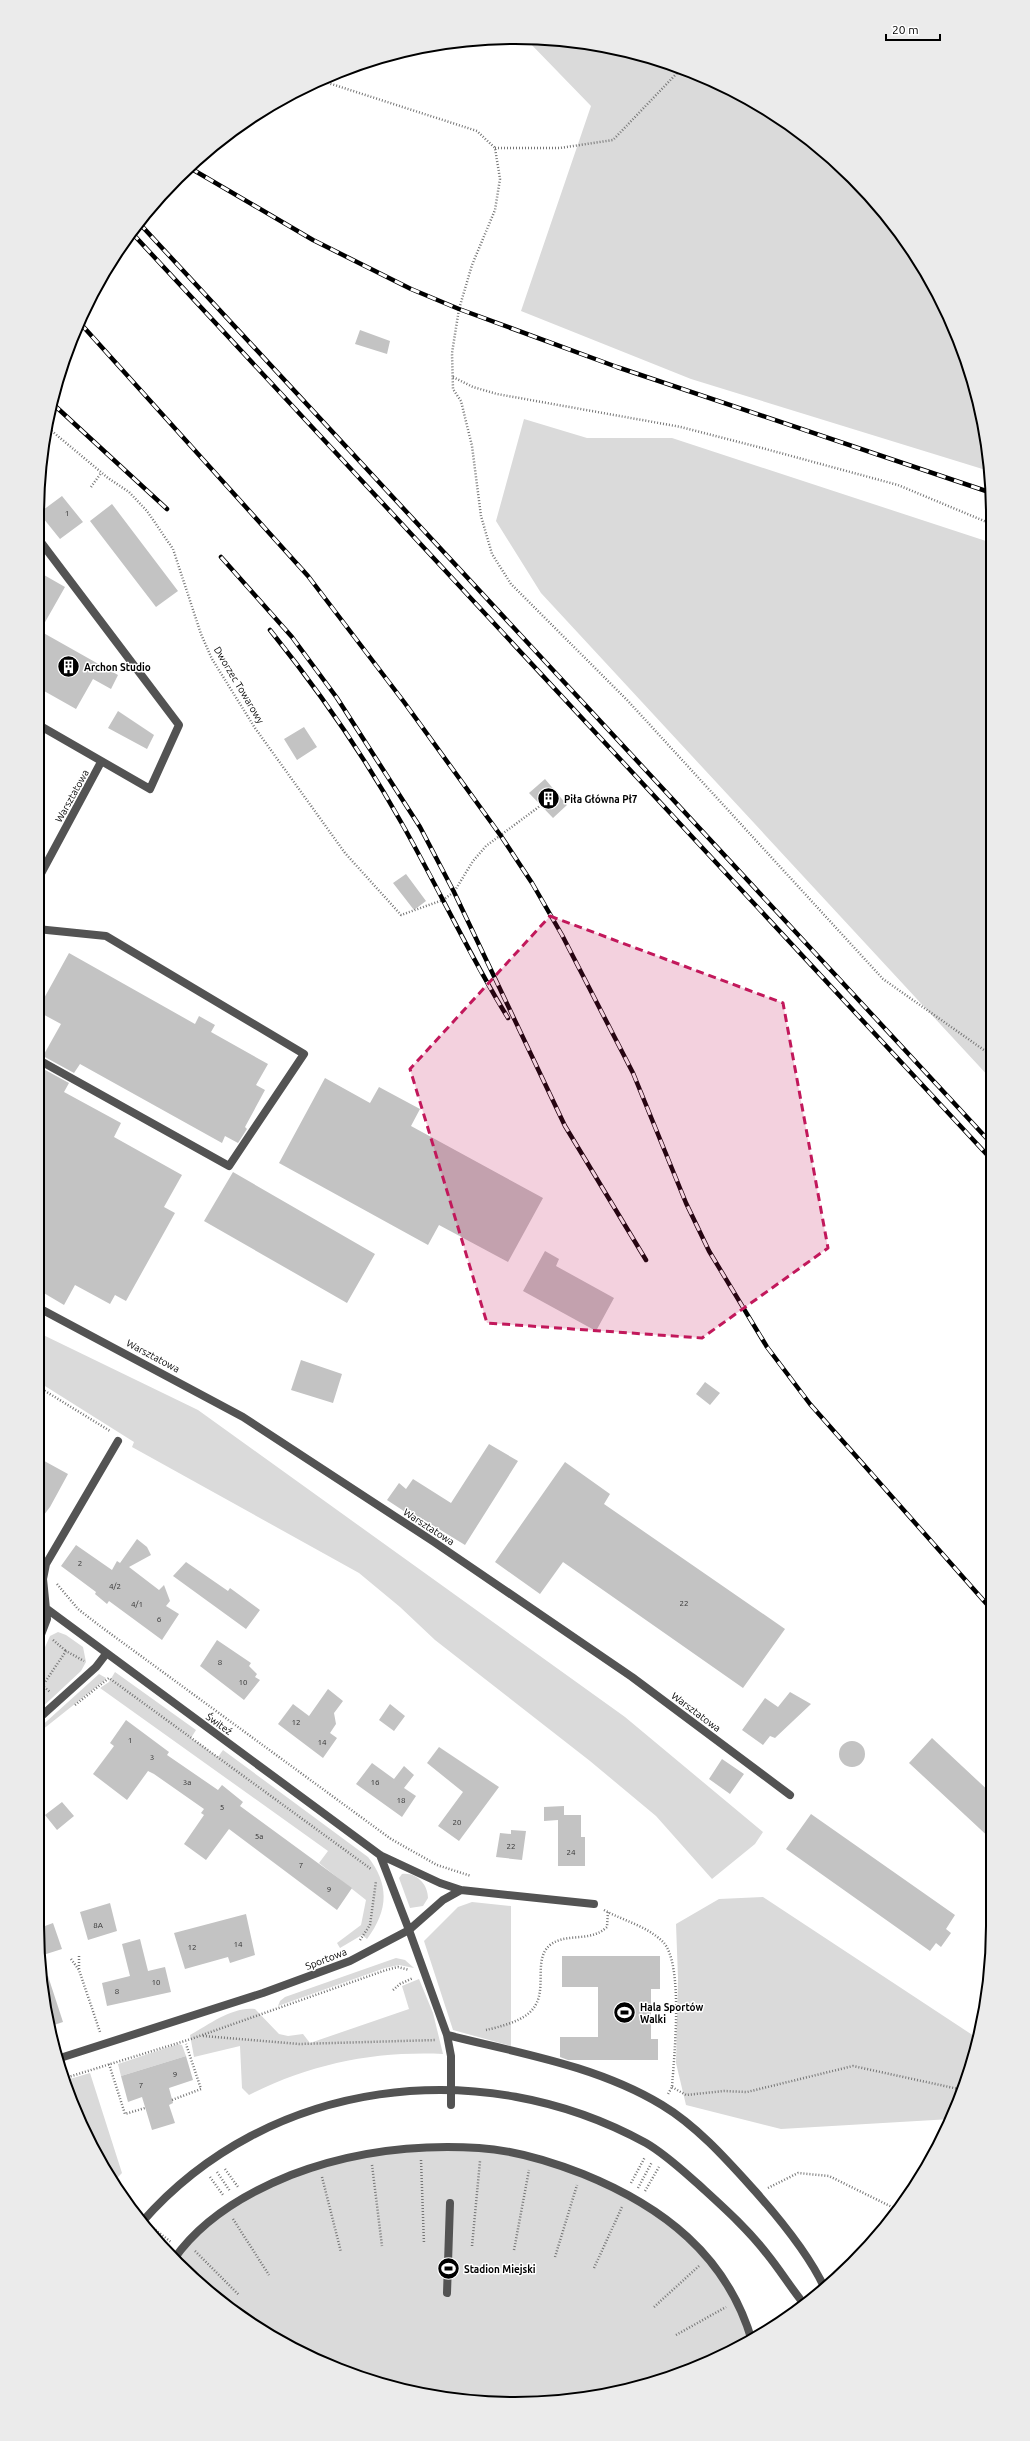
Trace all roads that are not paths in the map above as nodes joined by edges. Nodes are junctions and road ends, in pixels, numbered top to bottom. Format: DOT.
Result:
graph roads {
  1 [pos="44,546"];
  2 [pos="44,728"];
  3 [pos="102,762"];
  4 [pos="44,868"];
  5 [pos="44,930"];
  6 [pos="44,1063"];
  7 [pos="44,1311"];
  8 [pos="118,1441"];
  9 [pos="44,1574"];
  10 [pos="44,1586"];
  11 [pos="47,1609"];
  12 [pos="44,1629"];
  13 [pos="106,1654"];
  14 [pos="44,1714"];
  15 [pos="790,1795"];
  16 [pos="380,1855"];
  17 [pos="461,1890"];
  18 [pos="594,1904"];
  19 [pos="409,1930"];
  20 [pos="447,2034"];
  21 [pos="63,2057"];
  22 [pos="451,2091"];
  23 [pos="451,2105"];
  24 [pos="450,2203"];
  25 [pos="145,2218"];
  26 [pos="178,2254"];
  27 [pos="822,2284"];
  28 [pos="447,2293"];
  29 [pos="801,2300"];
  30 [pos="749,2334"];
  1 -- 3 [label="street"];
  2 -- 3 [label="street"];
  3 -- 4 [label="street, Warsztatowa"];
  5 -- 6 [label="street"];
  7 -- 15 [label="street, Warsztatowa"];
  8 -- 9 [label="street"];
  10 -- 11 [label="street"];
  11 -- 12 [label="street"];
  11 -- 13 [label="street, Świteź"];
  13 -- 14 [label="street"];
  13 -- 16 [label="street, Świteź"];
  16 -- 17 [label="street, Świteź"];
  16 -- 19 [label="street"];
  17 -- 18 [label="street"];
  17 -- 19 [label="street, Sportowa"];
  19 -- 20 [label="street"];
  19 -- 21 [label="street, Sportowa"];
  20 -- 22 [label="street"];
  20 -- 27 [label="street"];
  22 -- 23 [label="street"];
  22 -- 25 [label="street"];
  22 -- 29 [label="street"];
  24 -- 28 [label="street"];
  26 -- 30 [label="street"];
}
